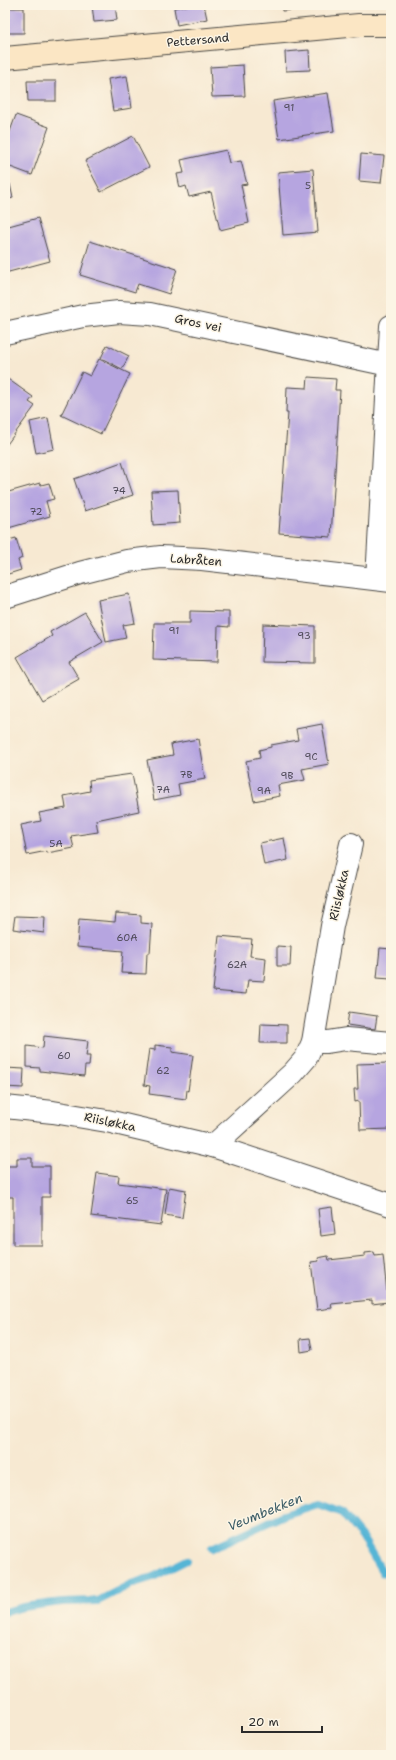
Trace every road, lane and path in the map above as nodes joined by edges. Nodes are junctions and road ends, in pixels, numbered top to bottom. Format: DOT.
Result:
graph roads {
  1 [pos="391,25"];
  2 [pos="5,58"];
  3 [pos="391,326"];
  4 [pos="5,333"];
  5 [pos="389,365"];
  6 [pos="384,580"];
  7 [pos="5,597"];
  8 [pos="351,844"];
  9 [pos="313,1042"];
  10 [pos="391,1043"];
  11 [pos="5,1106"];
  12 [pos="213,1146"];
  13 [pos="391,1205"];
  1 -- 2 [label="street, Pettersand"];
  3 -- 5 [label="street"];
  4 -- 5 [label="street, Gros vei"];
  5 -- 6 [label="street"];
  6 -- 7 [label="street, Labråten"];
  8 -- 9 [label="street, Riisløkka"];
  9 -- 10 [label="street"];
  9 -- 12 [label="street, Riisløkka"];
  11 -- 12 [label="street, Riisløkka"];
  12 -- 13 [label="street, Riisløkka"];
}
